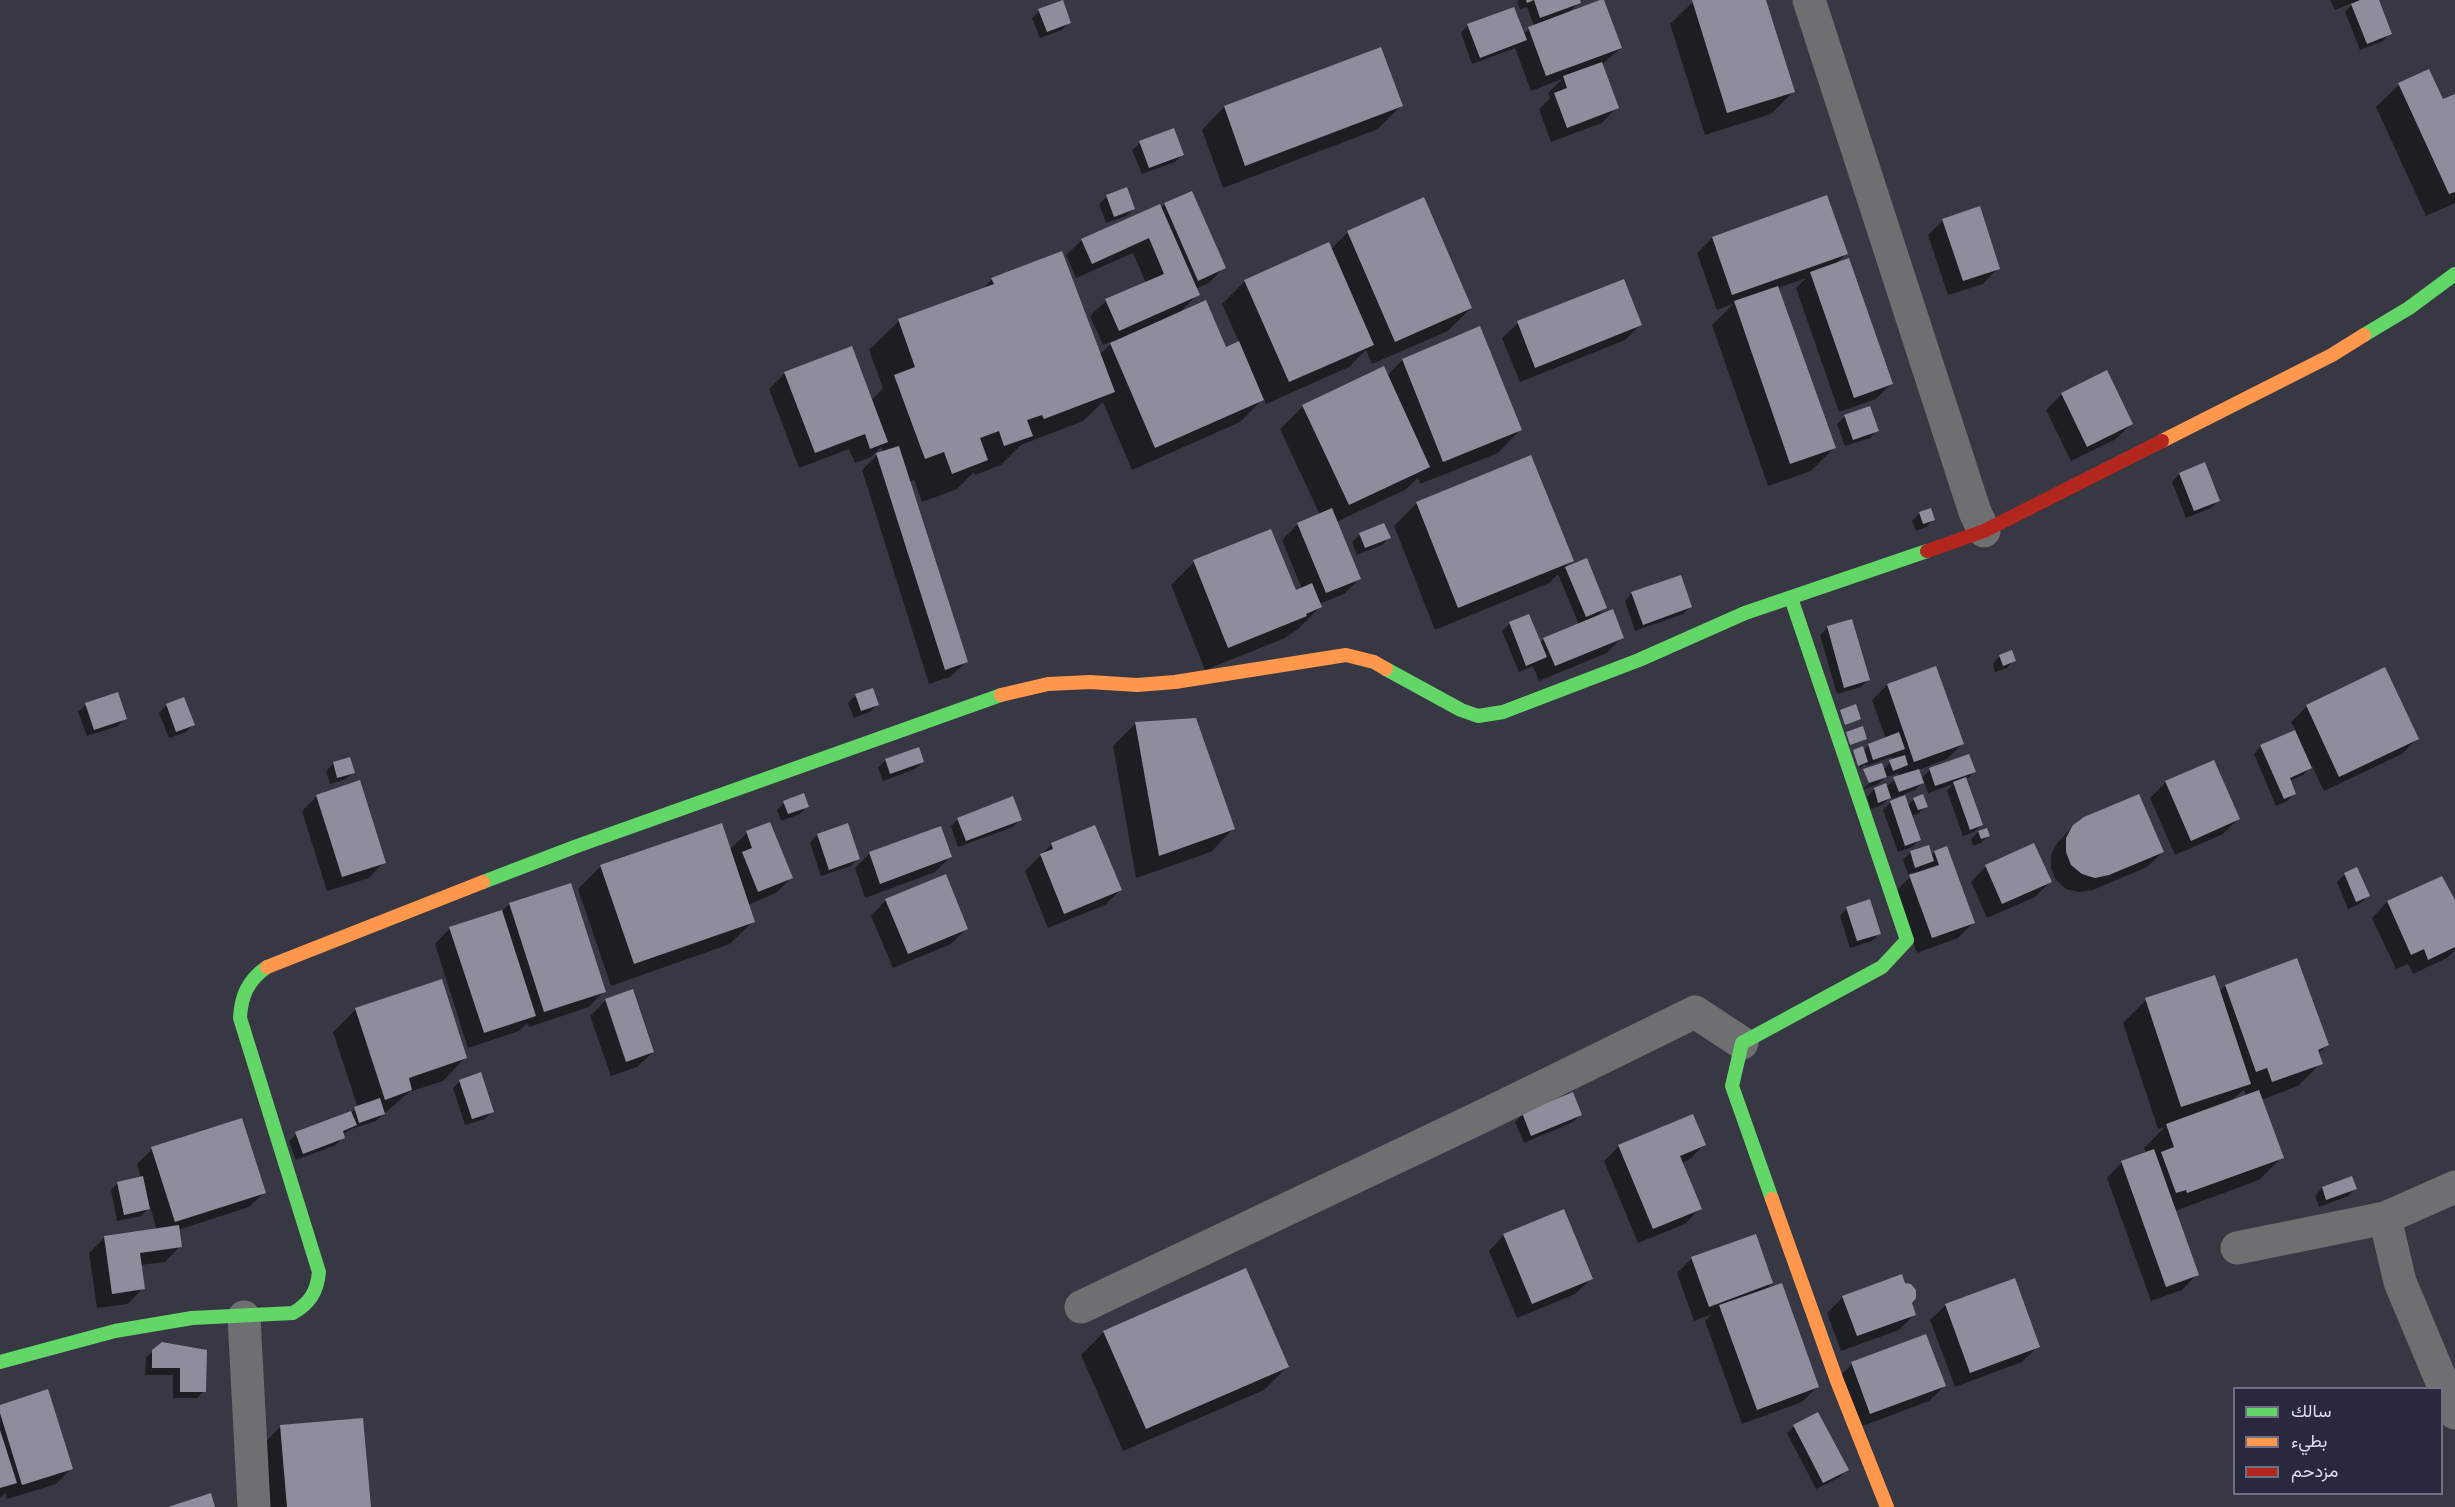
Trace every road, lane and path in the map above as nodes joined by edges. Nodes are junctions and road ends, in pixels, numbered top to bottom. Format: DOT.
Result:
graph roads {
  1 [pos="1809,0"];
  2 [pos="2455,273"];
  3 [pos="1984,531"];
  4 [pos="1791,597"];
  5 [pos="1742,1043"];
  6 [pos="2455,1187"];
  7 [pos="2385,1218"];
  8 [pos="2236,1248"];
  9 [pos="1081,1307"];
  10 [pos="244,1317"];
  11 [pos="0,1362"];
  12 [pos="2455,1413"];
  13 [pos="254,1507"];
  14 [pos="1887,1507"];
  1 -- 3 [label="street"];
  2 -- 3 [label="street"];
  3 -- 4 [label="street"];
  4 -- 5 [label="street"];
  4 -- 10 [label="street"];
  5 -- 9 [label="street"];
  5 -- 14 [label="street"];
  6 -- 7 [label="street"];
  7 -- 8 [label="street"];
  7 -- 12 [label="street"];
  10 -- 11 [label="street"];
  10 -- 13 [label="street"];
}
